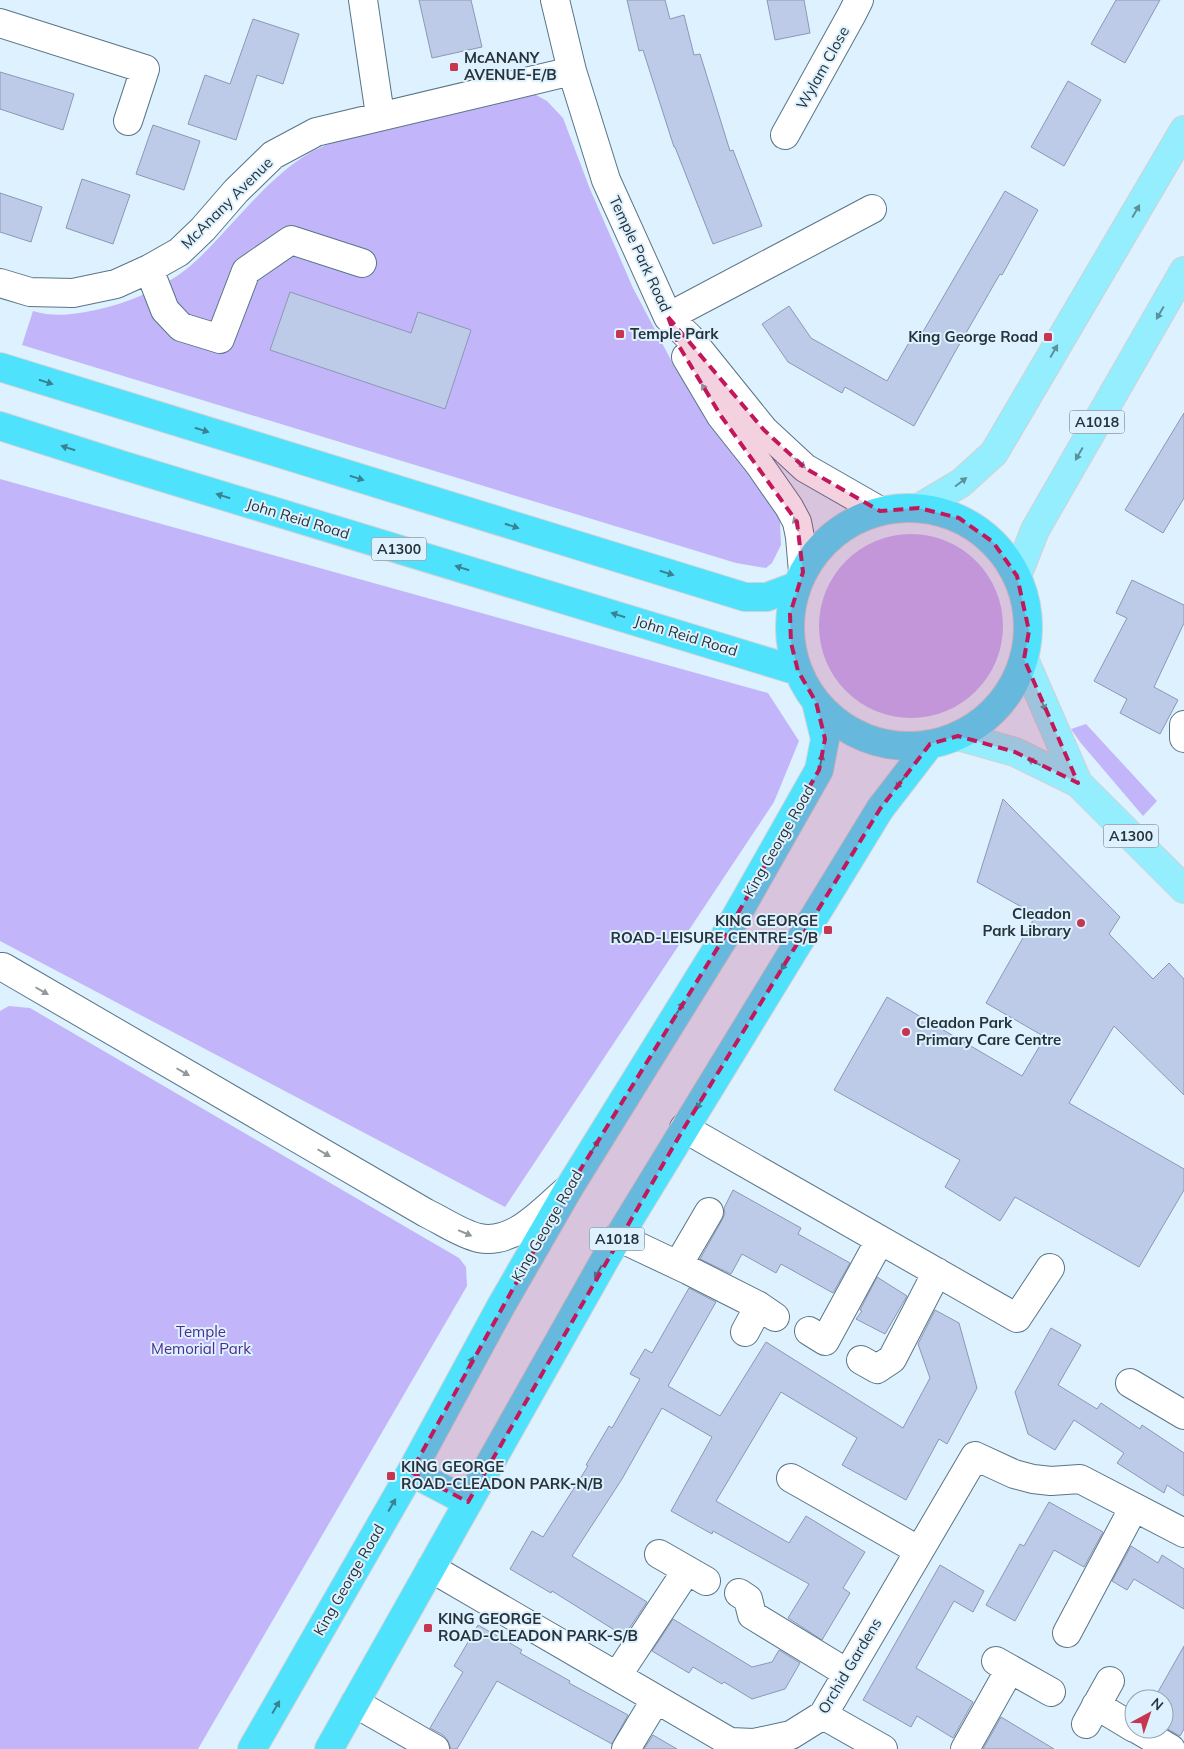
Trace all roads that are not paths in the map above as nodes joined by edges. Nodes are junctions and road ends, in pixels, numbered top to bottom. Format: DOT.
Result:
graph roads {
  1 [pos="363,0"];
  2 [pos="555,0"];
  3 [pos="859,0"];
  4 [pos="0,23"];
  5 [pos="572,71"];
  6 [pos="380,115"];
  7 [pos="128,121"];
  8 [pos="1184,130"];
  9 [pos="785,135"];
  10 [pos="872,209"];
  11 [pos="362,263"];
  12 [pos="149,269"];
  13 [pos="1184,271"];
  14 [pos="0,283"];
  15 [pos="668,317"];
  16 [pos="0,367"];
  17 [pos="0,426"];
  18 [pos="919,508"];
  19 [pos="880,511"];
  20 [pos="1017,576"];
  21 [pos="800,579"];
  22 [pos="1024,659"];
  23 [pos="798,671"];
  24 [pos="816,702"];
  25 [pos="1184,725"];
  26 [pos="958,736"];
  27 [pos="1184,738"];
  28 [pos="930,744"];
  29 [pos="1078,783"];
  30 [pos="1184,889"];
  31 [pos="0,967"];
  32 [pos="684,1128"];
  33 [pos="569,1188"];
  34 [pos="709,1212"];
  35 [pos="618,1237"];
  36 [pos="880,1240"];
  37 [pos="678,1265"];
  38 [pos="1050,1268"];
  39 [pos="937,1272"];
  40 [pos="745,1332"];
  41 [pos="1130,1383"];
  42 [pos="1184,1415"];
  43 [pos="412,1472"];
  44 [pos="790,1478"];
  45 [pos="468,1502"];
  46 [pos="1134,1507"];
  47 [pos="1182,1528"];
  48 [pos="918,1550"];
  49 [pos="658,1554"];
  50 [pos="431,1568"];
  51 [pos="739,1593"];
  52 [pos="1067,1633"];
  53 [pos="847,1673"];
  54 [pos="617,1676"];
  55 [pos="1110,1681"];
  56 [pos="1051,1692"];
  57 [pos="656,1699"];
  58 [pos="355,1703"];
  59 [pos="823,1715"];
  60 [pos="1124,1725"];
  61 [pos="1154,1739"];
  62 [pos="753,1746"];
  63 [pos="252,1749"];
  64 [pos="329,1749"];
  65 [pos="435,1749"];
  66 [pos="626,1749"];
  67 [pos="883,1749"];
  68 [pos="965,1749"];
  69 [pos="1171,1749"];
  1 -- 6 [label="street"];
  2 -- 5 [label="street, Temple Park Road"];
  3 -- 9 [label="street, Wylam Close"];
  4 -- 7 [label="street"];
  5 -- 6 [label="street, McAnany Avenue"];
  5 -- 15 [label="street, Temple Park Road"];
  6 -- 12 [label="street, McAnany Avenue"];
  18 -- 8 [label="main road, one-way"];
  10 -- 15 [label="street"];
  11 -- 12 [label="street"];
  12 -- 14 [label="street, McAnany Avenue"];
  13 -- 20 [label="main road, A1018, one-way"];
  15 -- 19 [label="street, Temple Park Road, one-way"];
  21 -- 15 [label="street, one-way"];
  16 -- 21 [label="highway, one-way"];
  23 -- 17 [label="highway, John Reid Road / A1300, one-way"];
  18 -- 19 [label="highway"];
  18 -- 20 [label="highway"];
  19 -- 21 [label="highway"];
  20 -- 22 [label="highway"];
  21 -- 23 [label="highway"];
  22 -- 26 [label="highway"];
  22 -- 29 [label="main road, A1300, one-way"];
  23 -- 24 [label="highway"];
  24 -- 28 [label="highway"];
  33 -- 24 [label="highway, King George Road, one-way"];
  25 -- 27 [label="street"];
  26 -- 28 [label="highway"];
  29 -- 26 [label="main road, A1300, one-way"];
  28 -- 32 [label="highway, A1018, one-way"];
  29 -- 30 [label="main road, A1300"];
  31 -- 33 [label="street, one-way"];
  32 -- 35 [label="highway, A1018"];
  32 -- 36 [label="street"];
  43 -- 33 [label="highway, King George Road, one-way"];
  34 -- 37 [label="street"];
  35 -- 37 [label="street"];
  35 -- 45 [label="highway, A1018, one-way"];
  36 -- 39 [label="street"];
  36 -- 39 [label="street"];
  37 -- 40 [label="street"];
  38 -- 39 [label="street"];
  41 -- 42 [label="street"];
  43 -- 45 [label="highway"];
  63 -- 43 [label="highway, King George Road, one-way"];
  44 -- 48 [label="street"];
  45 -- 50 [label="highway, A1018"];
  46 -- 47 [label="street, Orchid Gardens"];
  46 -- 48 [label="street, Orchid Gardens"];
  46 -- 52 [label="street"];
  48 -- 53 [label="street, Orchid Gardens"];
  49 -- 54 [label="street"];
  50 -- 54 [label="street, Orchid Gardens"];
  50 -- 58 [label="highway, A1018"];
  51 -- 53 [label="street"];
  53 -- 59 [label="street, Orchid Gardens"];
  54 -- 57 [label="street, Orchid Gardens"];
  55 -- 60 [label="street"];
  56 -- 68 [label="street"];
  57 -- 62 [label="street, Orchid Gardens"];
  57 -- 66 [label="street"];
  58 -- 64 [label="highway, A1018"];
  58 -- 65 [label="street"];
  59 -- 62 [label="street, Orchid Gardens"];
  59 -- 67 [label="street"];
  61 -- 69 [label="street"];
}
